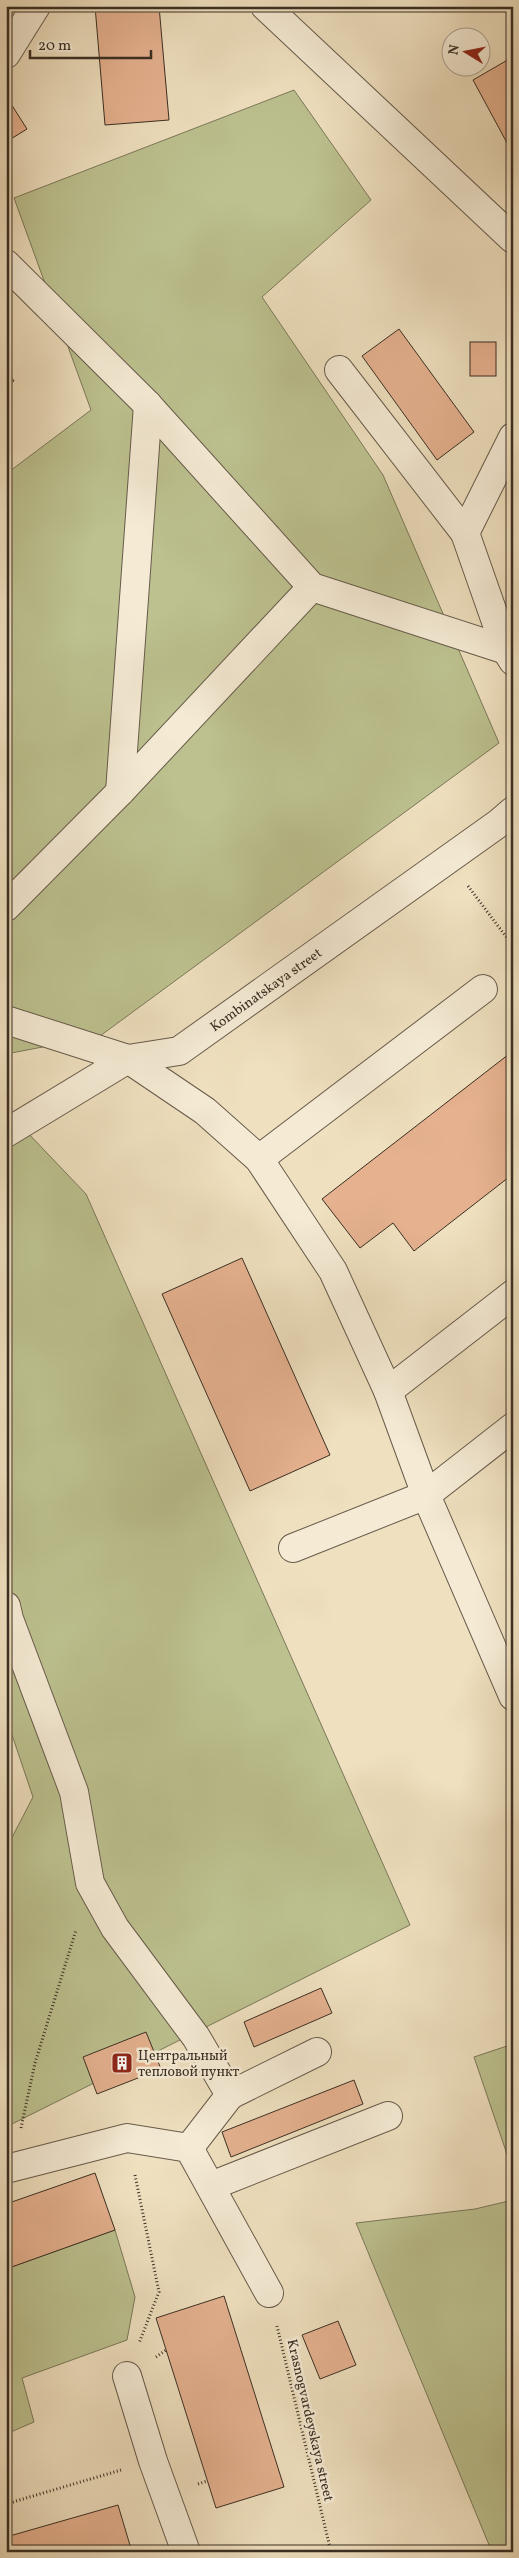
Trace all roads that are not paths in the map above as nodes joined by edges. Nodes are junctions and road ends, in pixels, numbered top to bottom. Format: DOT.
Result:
graph roads {
  1 [pos="36,6"];
  2 [pos="265,6"];
  3 [pos="6,54"];
  4 [pos="513,239"];
  5 [pos="8,268"];
  6 [pos="340,370"];
  7 [pos="148,404"];
  8 [pos="513,437"];
  9 [pos="465,533"];
  10 [pos="312,587"];
  11 [pos="509,655"];
  12 [pos="120,792"];
  13 [pos="506,817"];
  14 [pos="6,907"];
  15 [pos="483,989"];
  16 [pos="6,1020"];
  17 [pos="128,1059"];
  18 [pos="6,1133"];
  19 [pos="259,1160"];
  20 [pos="513,1294"];
  21 [pos="388,1391"];
  22 [pos="513,1427"];
  23 [pos="426,1495"];
  24 [pos="293,1548"];
  25 [pos="6,1606"];
  26 [pos="513,1696"];
  27 [pos="317,2052"];
  28 [pos="230,2095"];
  29 [pos="388,2116"];
  30 [pos="189,2148"];
  31 [pos="10,2167"];
  32 [pos="211,2186"];
  33 [pos="269,2293"];
  34 [pos="126,2376"];
  35 [pos="186,2552"];
  1 -- 3 [label="street"];
  2 -- 4 [label="street"];
  5 -- 7 [label="street"];
  6 -- 9 [label="street"];
  7 -- 10 [label="street"];
  7 -- 12 [label="street"];
  8 -- 9 [label="street"];
  9 -- 11 [label="street"];
  10 -- 11 [label="street"];
  10 -- 12 [label="street"];
  12 -- 14 [label="street"];
  13 -- 17 [label="street, Kombinatskaya street"];
  15 -- 19 [label="street"];
  16 -- 17 [label="street, Kombinatskaya street"];
  17 -- 18 [label="street"];
  17 -- 19 [label="street"];
  19 -- 21 [label="street"];
  20 -- 21 [label="street"];
  21 -- 23 [label="street"];
  22 -- 23 [label="street"];
  23 -- 24 [label="street"];
  23 -- 26 [label="street"];
  25 -- 28 [label="street"];
  27 -- 28 [label="street"];
  28 -- 30 [label="street"];
  29 -- 32 [label="street"];
  30 -- 31 [label="street"];
  30 -- 32 [label="street"];
  32 -- 33 [label="street"];
  34 -- 35 [label="street"];
}
